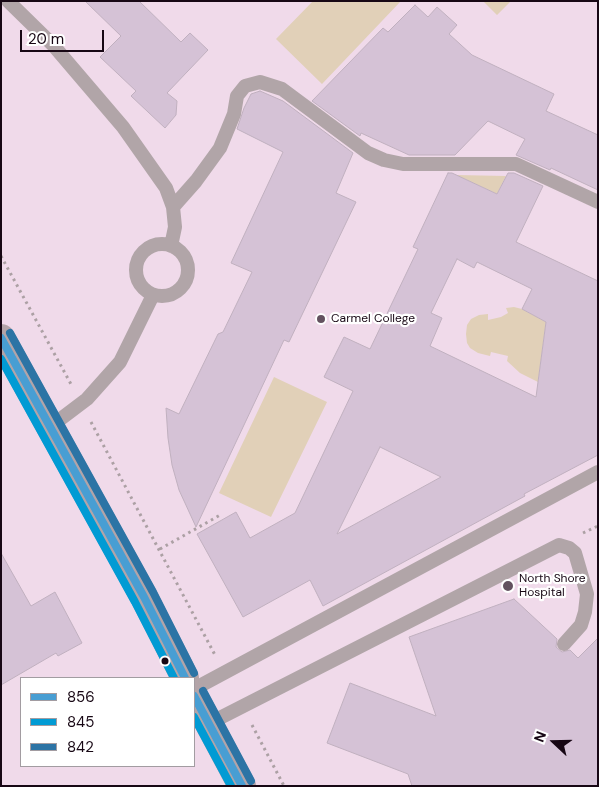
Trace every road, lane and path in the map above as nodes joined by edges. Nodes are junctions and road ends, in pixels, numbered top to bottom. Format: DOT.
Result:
graph roads {
  1 [pos="8,1"];
  2 [pos="598,202"];
  3 [pos="173,207"];
  4 [pos="171,246"];
  5 [pos="153,295"];
  6 [pos="1,338"];
  7 [pos="50,427"];
  8 [pos="598,472"];
  9 [pos="222,514"];
  10 [pos="160,549"];
  11 [pos="564,644"];
  12 [pos="184,677"];
  13 [pos="195,689"];
  14 [pos="195,698"];
  15 [pos="208,724"];
  16 [pos="242,786"];
  1 -- 3 [label="lane"];
  2 -- 3 [label="lane"];
  3 -- 4 [label="lane"];
  4 -- 5 [label="lane"];
  4 -- 5 [label="lane"];
  5 -- 7 [label="lane"];
  6 -- 7 [label="main road"];
  7 -- 12 [label="main road"];
  8 -- 13 [label="lane"];
  9 -- 10 [label="path"];
  11 -- 15 [label="lane"];
  14 -- 15 [label="main road"];
  15 -- 16 [label="main road"];
}
